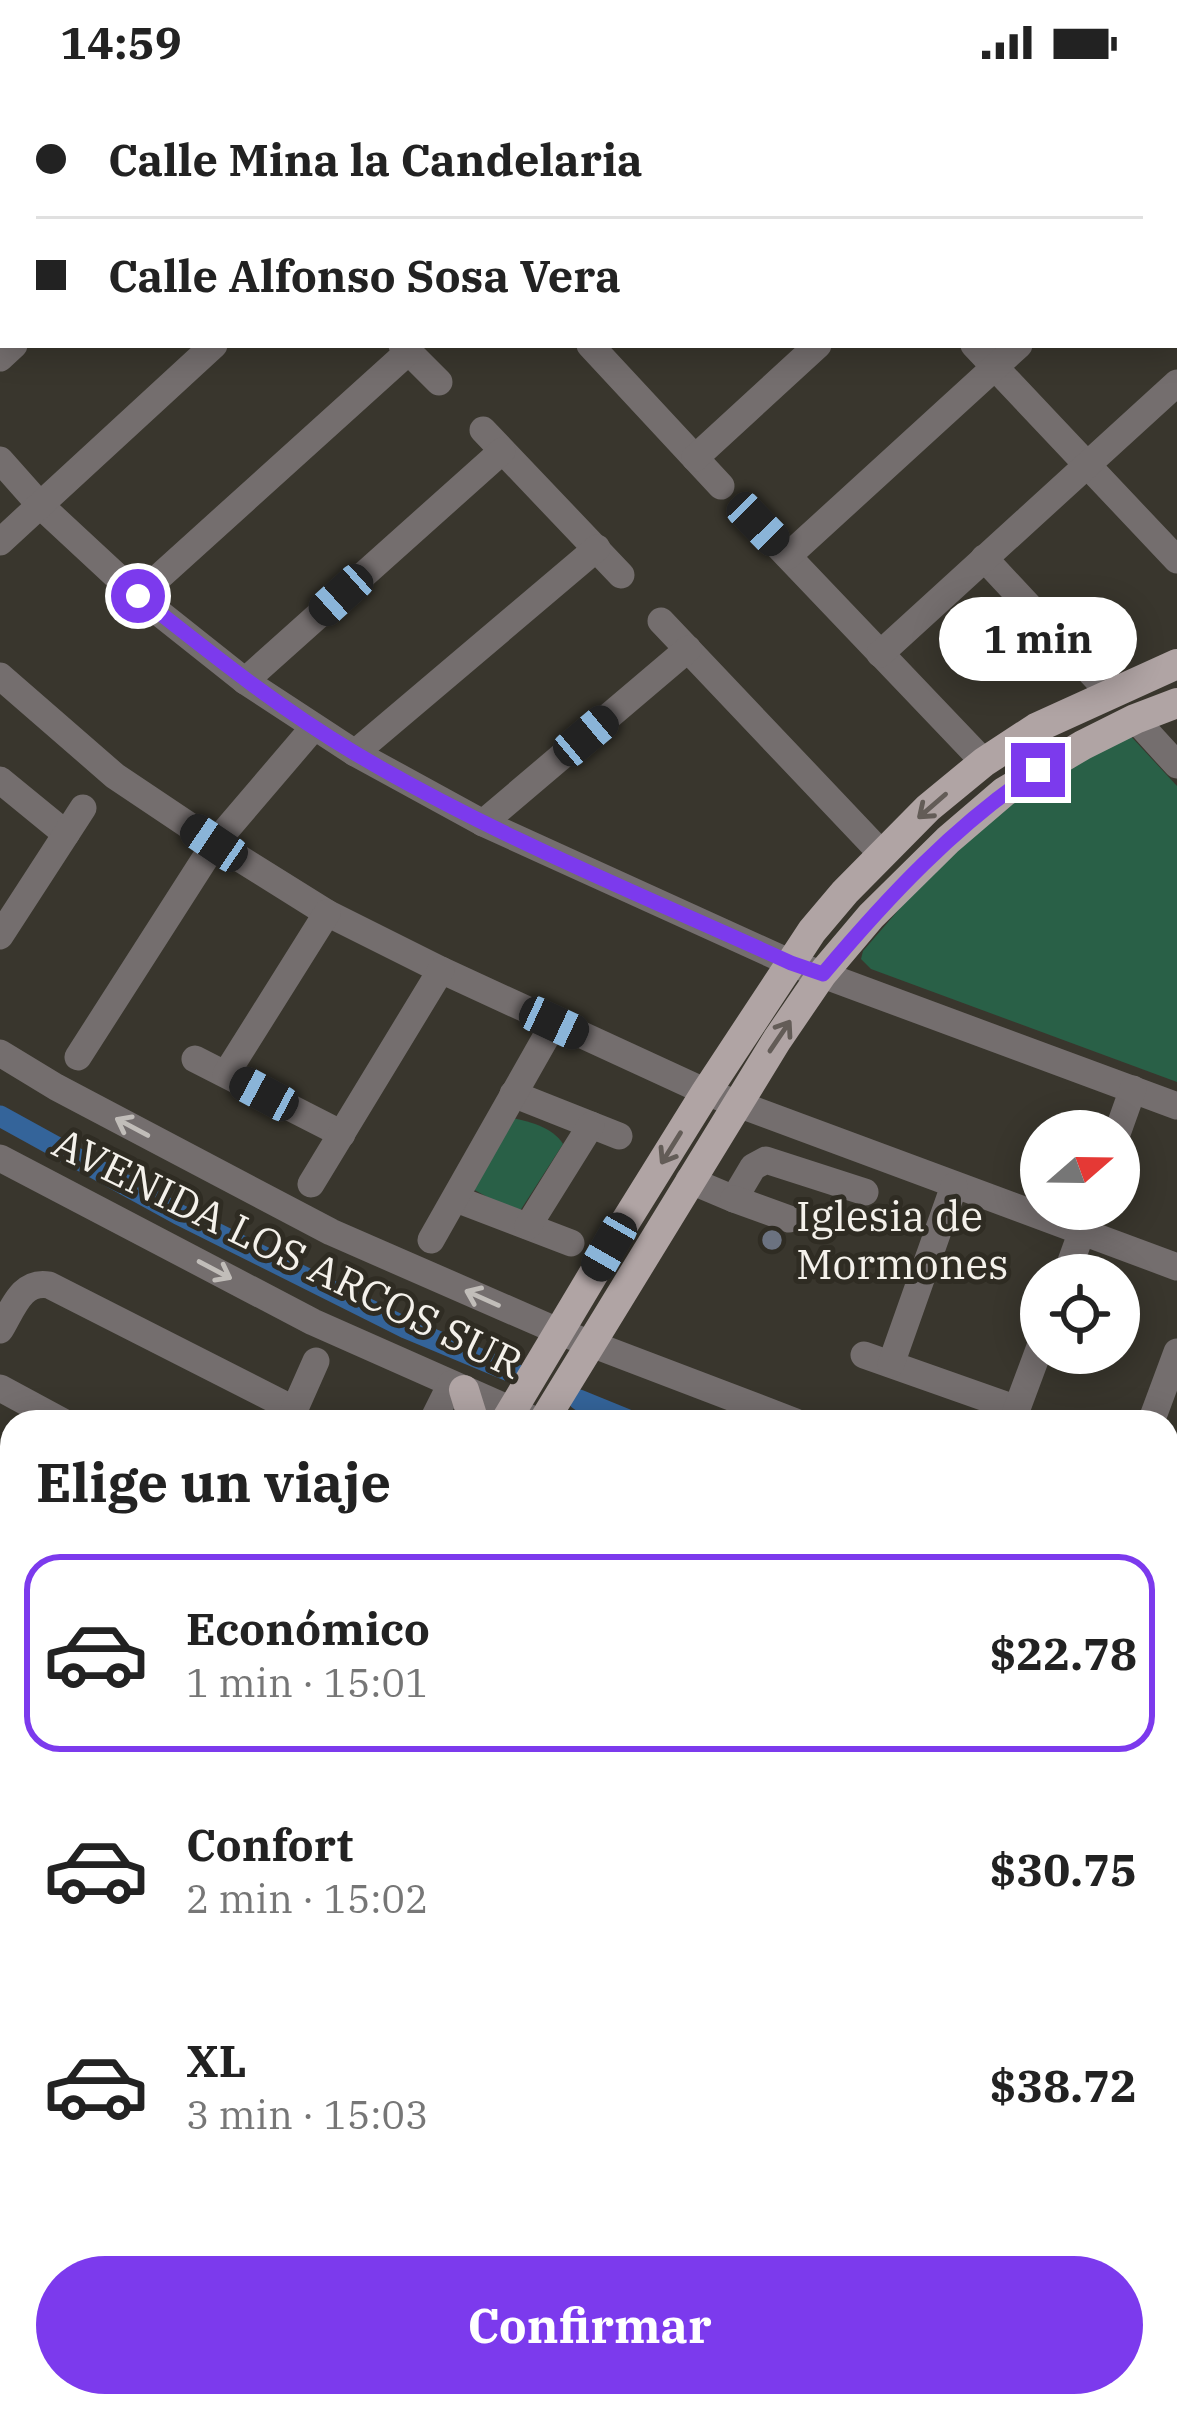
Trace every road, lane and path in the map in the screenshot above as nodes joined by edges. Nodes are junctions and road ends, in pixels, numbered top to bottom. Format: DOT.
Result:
graph roads {
  1 [pos="211,348"];
  2 [pos="405,348"];
  3 [pos="815,348"];
  4 [pos="977,348"];
  5 [pos="1016,348"];
  6 [pos="604,350"];
  7 [pos="994,367"];
  8 [pos="439,382"];
  9 [pos="1177,383"];
  10 [pos="695,458"];
  11 [pos="0,460"];
  12 [pos="1087,465"];
  13 [pos="721,486"];
  14 [pos="40,505"];
  15 [pos="758,524"];
  16 [pos="0,542"];
  17 [pos="597,548"];
  18 [pos="788,556"];
  19 [pos="984,558"];
  20 [pos="1177,560"];
  21 [pos="621,575"];
  22 [pos="138,596"];
  23 [pos="662,621"];
  24 [pos="688,649"];
  25 [pos="880,654"];
  26 [pos="1177,664"];
  27 [pos="0,676"];
  28 [pos="245,681"];
  29 [pos="1110,693"];
  30 [pos="1177,703"];
  31 [pos="1135,719"];
  32 [pos="314,727"];
  33 [pos="355,753"];
  34 [pos="984,762"];
  35 [pos="1177,765"];
  36 [pos="0,780"];
  37 [pos="83,808"];
  38 [pos="483,823"];
  39 [pos="66,834"];
  40 [pos="214,843"];
  41 [pos="881,853"];
  42 [pos="327,913"];
  43 [pos="0,936"];
  44 [pos="791,963"];
  45 [pos="441,970"];
  46 [pos="823,974"];
  47 [pos="554,1023"];
  48 [pos="0,1053"];
  49 [pos="78,1057"];
  50 [pos="195,1058"];
  51 [pos="226,1074"];
  52 [pos="1133,1089"];
  53 [pos="706,1092"];
  54 [pos="513,1094"];
  55 [pos="736,1104"];
  56 [pos="1177,1106"];
  57 [pos="1126,1110"];
  58 [pos="591,1125"];
  59 [pos="342,1134"];
  60 [pos="619,1136"];
  61 [pos="0,1157"];
  62 [pos="689,1180"];
  63 [pos="311,1184"];
  64 [pos="954,1186"];
  65 [pos="866,1192"];
  66 [pos="456,1198"];
  67 [pos="734,1199"];
  68 [pos="1020,1203"];
  69 [pos="789,1219"];
  70 [pos="528,1226"];
  71 [pos="1106,1230"];
  72 [pos="430,1240"];
  73 [pos="571,1243"];
  74 [pos="1177,1267"];
  75 [pos="0,1330"];
  76 [pos="560,1332"];
  77 [pos="590,1344"];
  78 [pos="1177,1352"];
  79 [pos="316,1361"];
  80 [pos="1030,1374"];
  81 [pos="457,1387"];
  82 [pos="0,1388"];
  83 [pos="41,1410"];
  84 [pos="281,1410"];
  85 [pos="295,1410"];
  86 [pos="441,1410"];
  87 [pos="468,1410"];
  88 [pos="506,1410"];
  89 [pos="529,1410"];
  90 [pos="533,1410"];
  91 [pos="764,1410"];
  92 [pos="1003,1410"];
  93 [pos="1017,1410"];
  94 [pos="1155,1410"];
  1 -- 14 [label="street"];
  2 -- 8 [label="street"];
  2 -- 22 [label="street"];
  3 -- 10 [label="street"];
  4 -- 7 [label="street"];
  5 -- 7 [label="street"];
  6 -- 10 [label="street"];
  7 -- 12 [label="street"];
  7 -- 18 [label="street"];
  9 -- 12 [label="street"];
  10 -- 13 [label="street"];
  11 -- 14 [label="street"];
  12 -- 19 [label="street"];
  12 -- 20 [label="street"];
  14 -- 16 [label="street"];
  14 -- 22 [label="street"];
  15 -- 18 [label="street"];
  17 -- 21 [label="street"];
  17 -- 28 [label="street"];
  17 -- 33 [label="street"];
  18 -- 25 [label="street"];
  19 -- 25 [label="street"];
  19 -- 29 [label="street"];
  22 -- 28 [label="street"];
  23 -- 24 [label="street"];
  24 -- 38 [label="street"];
  24 -- 41 [label="street"];
  25 -- 34 [label="street"];
  26 -- 29 [label="main road"];
  27 -- 40 [label="street"];
  28 -- 32 [label="street"];
  29 -- 34 [label="main road"];
  30 -- 31 [label="main road"];
  31 -- 35 [label="street"];
  31 -- 46 [label="main road"];
  32 -- 33 [label="street"];
  32 -- 40 [label="street"];
  33 -- 38 [label="street"];
  34 -- 41 [label="main road, one-way"];
  36 -- 39 [label="street"];
  37 -- 39 [label="street"];
  38 -- 44 [label="street"];
  39 -- 43 [label="street"];
  40 -- 42 [label="street"];
  40 -- 49 [label="street"];
  41 -- 44 [label="main road"];
  42 -- 45 [label="street"];
  42 -- 51 [label="street"];
  44 -- 46 [label="street"];
  44 -- 53 [label="main road"];
  45 -- 47 [label="street"];
  45 -- 59 [label="street"];
  46 -- 52 [label="street"];
  55 -- 46 [label="main road, one-way"];
  47 -- 53 [label="street"];
  47 -- 54 [label="street"];
  76 -- 48 [label="street, AVENIDA LOS ARCOS SUR, one-way"];
  50 -- 51 [label="street"];
  51 -- 59 [label="street"];
  52 -- 56 [label="street"];
  52 -- 57 [label="street"];
  53 -- 55 [label="street"];
  53 -- 76 [label="main road, one-way"];
  54 -- 58 [label="street"];
  54 -- 66 [label="street"];
  55 -- 62 [label="main road"];
  55 -- 64 [label="street"];
  58 -- 60 [label="street"];
  58 -- 70 [label="street"];
  59 -- 63 [label="street"];
  61 -- 81 [label="street, AVENIDA LOS ARCOS SUR, one-way"];
  62 -- 67 [label="street"];
  62 -- 77 [label="main road"];
  64 -- 68 [label="street"];
  64 -- 92 [label="street"];
  65 -- 67 [label="street"];
  66 -- 70 [label="street"];
  66 -- 72 [label="street"];
  67 -- 69 [label="street"];
  70 -- 73 [label="street"];
  71 -- 74 [label="street"];
  75 -- 84 [label="street"];
  76 -- 77 [label="street, AVENIDA LOS ARCOS SUR"];
  76 -- 89 [label="main road"];
  77 -- 90 [label="main road"];
  77 -- 91 [label="street, AVENIDA LOS ARCOS SUR"];
  78 -- 94 [label="street"];
  79 -- 85 [label="street"];
  80 -- 93 [label="street"];
  81 -- 86 [label="street"];
  81 -- 87 [label="main road"];
  81 -- 88 [label="street, AVENIDA LOS ARCOS SUR"];
  82 -- 83 [label="street"];
}
